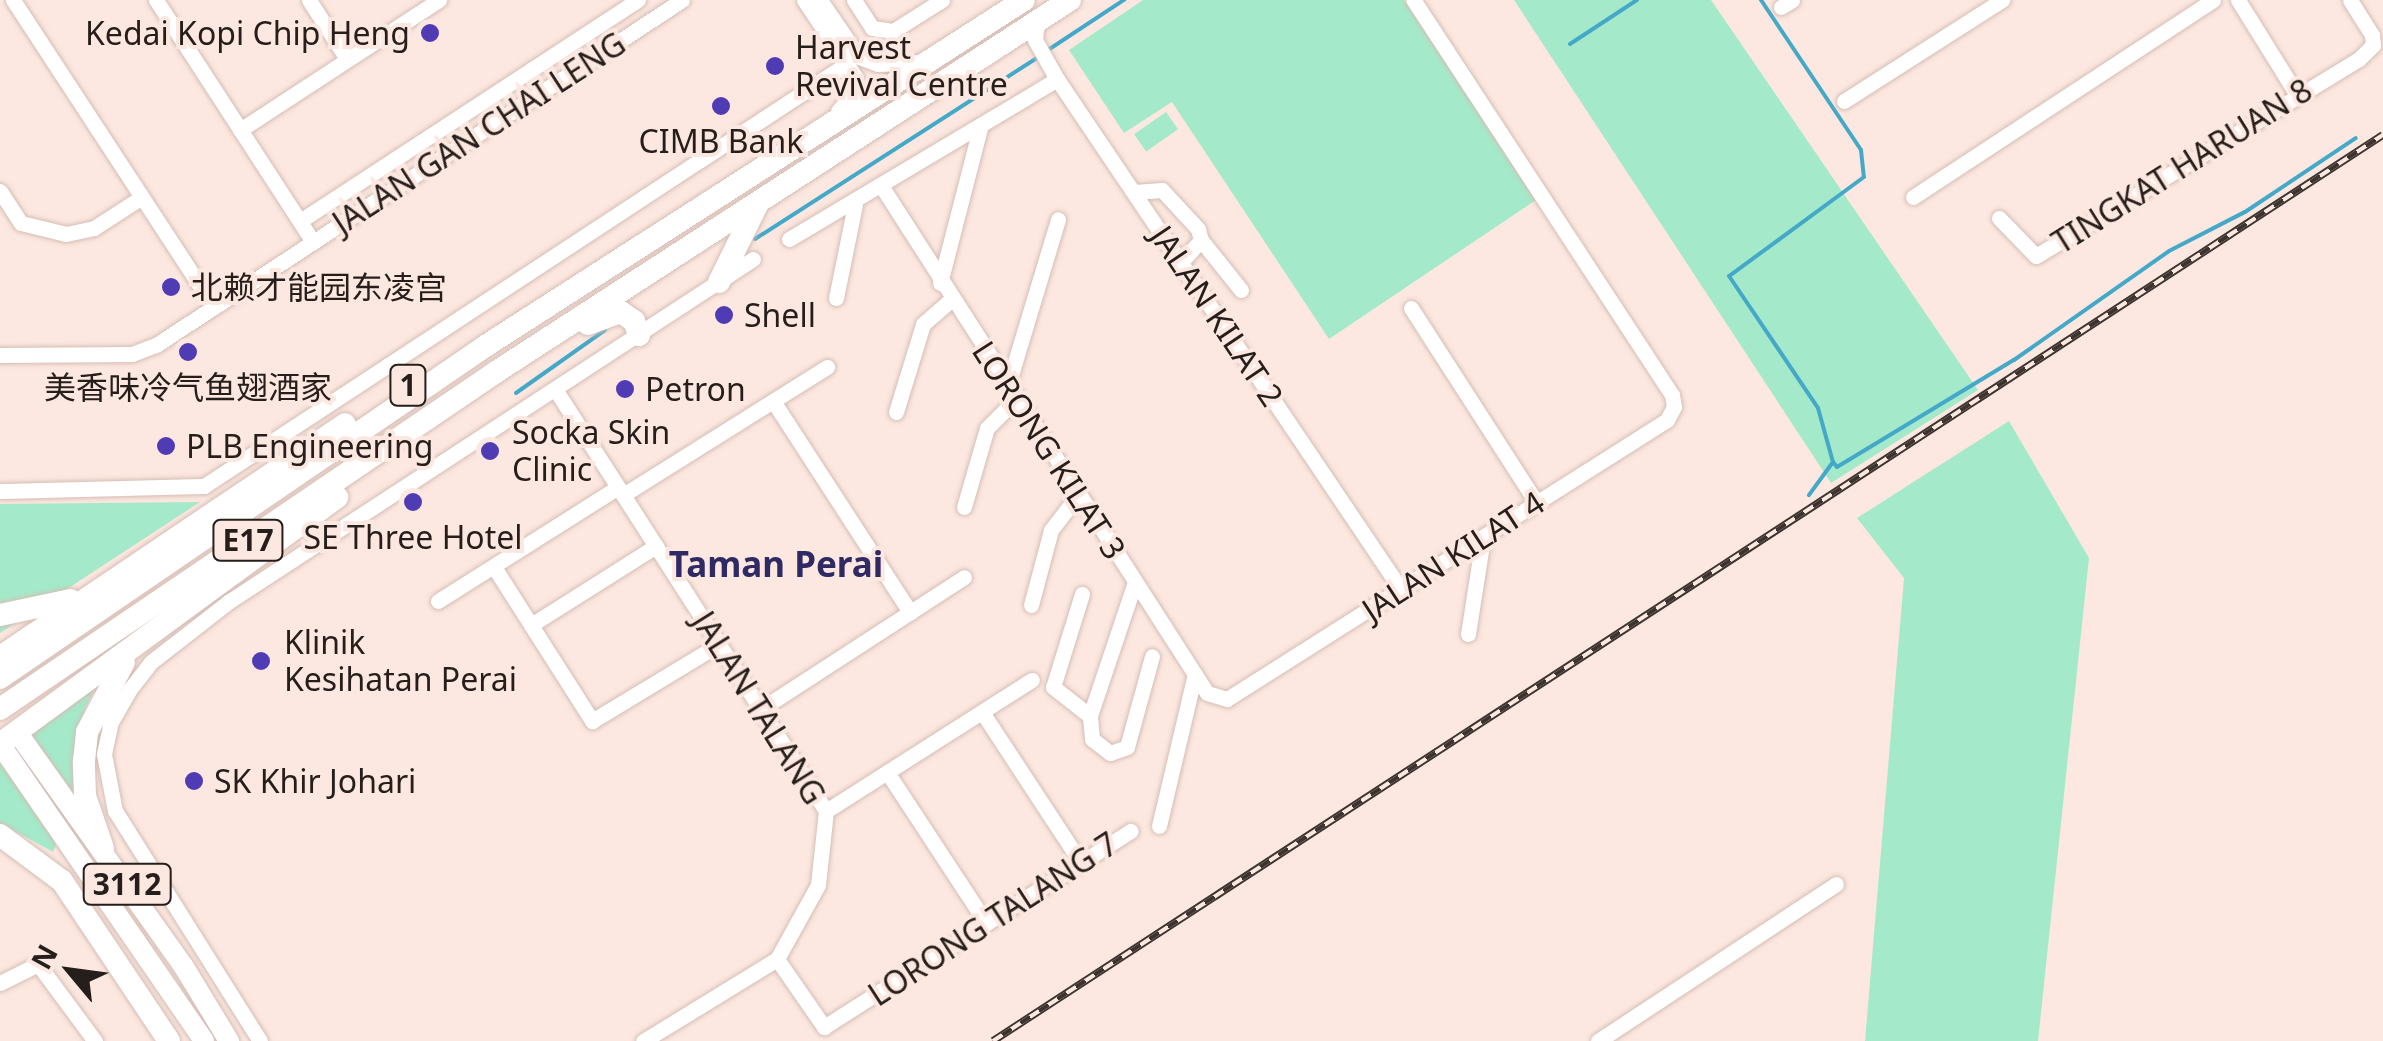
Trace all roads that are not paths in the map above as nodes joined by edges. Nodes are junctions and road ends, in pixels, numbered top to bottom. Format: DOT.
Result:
graph roads {
  1 [pos="10,0"];
  2 [pos="156,0"];
  3 [pos="638,0"];
  4 [pos="682,0"];
  5 [pos="804,0"];
  6 [pos="820,0"];
  7 [pos="854,0"];
  8 [pos="942,0"];
  9 [pos="1024,0"];
  10 [pos="1070,0"];
  11 [pos="1414,0"];
  12 [pos="2002,0"];
  13 [pos="2214,0"];
  14 [pos="2238,0"];
  15 [pos="2350,0"];
  16 [pos="434,2"];
  17 [pos="0,4"];
  18 [pos="317,4"];
  19 [pos="1035,41"];
  20 [pos="347,59"];
  21 [pos="932,61"];
  22 [pos="848,63"];
  23 [pos="1056,79"];
  24 [pos="2296,93"];
  25 [pos="1844,101"];
  26 [pos="981,125"];
  27 [pos="240,130"];
  28 [pos="814,135"];
  29 [pos="882,187"];
  30 [pos="0,191"];
  31 [pos="1134,192"];
  32 [pos="142,197"];
  33 [pos="1913,198"];
  34 [pos="759,202"];
  35 [pos="855,205"];
  36 [pos="1999,218"];
  37 [pos="1058,219"];
  38 [pos="300,222"];
  39 [pos="789,239"];
  40 [pos="1201,240"];
  41 [pos="313,242"];
  42 [pos="754,260"];
  43 [pos="1182,261"];
  44 [pos="719,282"];
  45 [pos="940,283"];
  46 [pos="1241,290"];
  47 [pos="836,298"];
  48 [pos="950,300"];
  49 [pos="214,307"];
  50 [pos="1411,308"];
  51 [pos="639,335"];
  52 [pos="548,339"];
  53 [pos="487,345"];
  54 [pos="0,354"];
  55 [pos="827,367"];
  56 [pos="496,372"];
  57 [pos="554,389"];
  58 [pos="1012,392"];
  59 [pos="774,401"];
  60 [pos="896,412"];
  61 [pos="0,491"];
  62 [pos="620,491"];
  63 [pos="1078,495"];
  64 [pos="1536,502"];
  65 [pos="964,507"];
  66 [pos="1483,538"];
  67 [pos="656,546"];
  68 [pos="494,566"];
  69 [pos="964,577"];
  70 [pos="1135,582"];
  71 [pos="1402,591"];
  72 [pos="1082,594"];
  73 [pos="86,596"];
  74 [pos="438,601"];
  75 [pos="1032,605"];
  76 [pos="910,612"];
  77 [pos="0,615"];
  78 [pos="532,625"];
  79 [pos="1468,634"];
  80 [pos="719,644"];
  81 [pos="132,651"];
  82 [pos="1152,656"];
  83 [pos="0,657"];
  84 [pos="1195,674"];
  85 [pos="0,678"];
  86 [pos="1032,680"];
  87 [pos="1227,699"];
  88 [pos="760,708"];
  89 [pos="0,710"];
  90 [pos="982,712"];
  91 [pos="1090,716"];
  92 [pos="6,740"];
  93 [pos="887,772"];
  94 [pos="826,810"];
  95 [pos="1159,826"];
  96 [pos="1131,831"];
  97 [pos="0,835"];
  98 [pos="0,847"];
  99 [pos="103,848"];
  100 [pos="31,856"];
  101 [pos="1080,863"];
  102 [pos="1836,884"];
  103 [pos="986,924"];
  104 [pos="777,959"];
  105 [pos="0,984"];
  106 [pos="95,1041"];
  107 [pos="169,1041"];
  108 [pos="204,1041"];
  109 [pos="229,1041"];
  110 [pos="260,1041"];
  111 [pos="642,1041"];
  112 [pos="1598,1041"];
  1 -- 17 [label="street"];
  1 -- 32 [label="street"];
  2 -- 27 [label="street"];
  3 -- 38 [label="street, JALAN GAN CHAI LENG"];
  4 -- 41 [label="street, JALAN GAN CHAI LENG"];
  5 -- 22 [label="street"];
  6 -- 21 [label="street"];
  7 -- 8 [label="street"];
  9 -- 21 [label="highway, E17"];
  10 -- 19 [label="highway, E17"];
  11 -- 64 [label="street, JALAN KILAT 4"];
  12 -- 25 [label="street"];
  13 -- 33 [label="street"];
  14 -- 24 [label="street"];
  15 -- 24 [label="street, TINGKAT HARUAN 8"];
  16 -- 20 [label="street"];
  18 -- 20 [label="street"];
  19 -- 23 [label="street, JALAN KILAT 2"];
  19 -- 34 [label="highway, E17"];
  20 -- 27 [label="street"];
  21 -- 28 [label="highway, E17"];
  22 -- 28 [label="street"];
  22 -- 61 [label="street"];
  23 -- 26 [label="street"];
  23 -- 31 [label="street, JALAN KILAT 2"];
  24 -- 36 [label="street, TINGKAT HARUAN 8"];
  26 -- 29 [label="street"];
  26 -- 45 [label="street"];
  27 -- 38 [label="street"];
  28 -- 53 [label="highway, E17"];
  29 -- 35 [label="street"];
  29 -- 45 [label="street, LORONG KILAT 3"];
  30 -- 32 [label="street"];
  31 -- 40 [label="street"];
  31 -- 43 [label="street, JALAN KILAT 2"];
  32 -- 49 [label="street"];
  34 -- 44 [label="highway"];
  34 -- 52 [label="highway, E17"];
  35 -- 39 [label="street"];
  35 -- 47 [label="street"];
  37 -- 58 [label="street"];
  38 -- 41 [label="street"];
  40 -- 43 [label="street"];
  40 -- 46 [label="street"];
  41 -- 49 [label="street, JALAN GAN CHAI LENG"];
  42 -- 44 [label="street"];
  43 -- 71 [label="street, JALAN KILAT 2"];
  44 -- 51 [label="street"];
  45 -- 48 [label="street, LORONG KILAT 3"];
  48 -- 58 [label="street, LORONG KILAT 3"];
  48 -- 60 [label="street"];
  49 -- 54 [label="street, JALAN GAN CHAI LENG"];
  50 -- 64 [label="street"];
  51 -- 52 [label="highway"];
  51 -- 57 [label="street"];
  52 -- 56 [label="highway, E17"];
  53 -- 73 [label="highway, 1"];
  53 -- 85 [label="highway, E17"];
  55 -- 59 [label="street"];
  56 -- 81 [label="highway, 1"];
  56 -- 89 [label="highway, E17"];
  57 -- 62 [label="street, JALAN TALANG"];
  57 -- 110 [label="street"];
  58 -- 63 [label="street, LORONG KILAT 3"];
  58 -- 65 [label="street"];
  59 -- 62 [label="street"];
  59 -- 76 [label="street"];
  62 -- 67 [label="street, JALAN TALANG"];
  62 -- 68 [label="street"];
  63 -- 70 [label="street, LORONG KILAT 3"];
  63 -- 75 [label="street"];
  64 -- 66 [label="street, JALAN KILAT 4"];
  66 -- 71 [label="street, JALAN KILAT 4"];
  66 -- 79 [label="street"];
  67 -- 78 [label="street"];
  67 -- 80 [label="street, JALAN TALANG"];
  68 -- 74 [label="street"];
  68 -- 78 [label="street"];
  69 -- 76 [label="street"];
  70 -- 84 [label="street, LORONG KILAT 3"];
  70 -- 91 [label="street"];
  71 -- 87 [label="street, JALAN KILAT 4"];
  72 -- 91 [label="street"];
  73 -- 77 [label="highway"];
  73 -- 83 [label="highway, 1"];
  76 -- 88 [label="street"];
  78 -- 80 [label="street"];
  80 -- 88 [label="street, JALAN TALANG"];
  81 -- 92 [label="highway, 1"];
  81 -- 99 [label="highway"];
  82 -- 91 [label="street"];
  84 -- 87 [label="street, LORONG KILAT 3"];
  84 -- 95 [label="street"];
  86 -- 90 [label="street"];
  88 -- 94 [label="street, JALAN TALANG"];
  89 -- 92 [label="highway"];
  90 -- 93 [label="street"];
  90 -- 101 [label="street"];
  92 -- 99 [label="main road, 3112"];
  92 -- 108 [label="main road, 3112"];
  93 -- 94 [label="street"];
  93 -- 103 [label="street"];
  94 -- 104 [label="street, JALAN TALANG"];
  96 -- 101 [label="street, LORONG TALANG 7"];
  97 -- 100 [label="highway"];
  98 -- 100 [label="street"];
  99 -- 109 [label="main road, 3112"];
  100 -- 107 [label="highway"];
  101 -- 103 [label="street, LORONG TALANG 7"];
  102 -- 112 [label="street"];
  103 -- 104 [label="street, LORONG TALANG 7"];
  104 -- 111 [label="street, JALAN TALANG"];
  105 -- 106 [label="street"];
}
